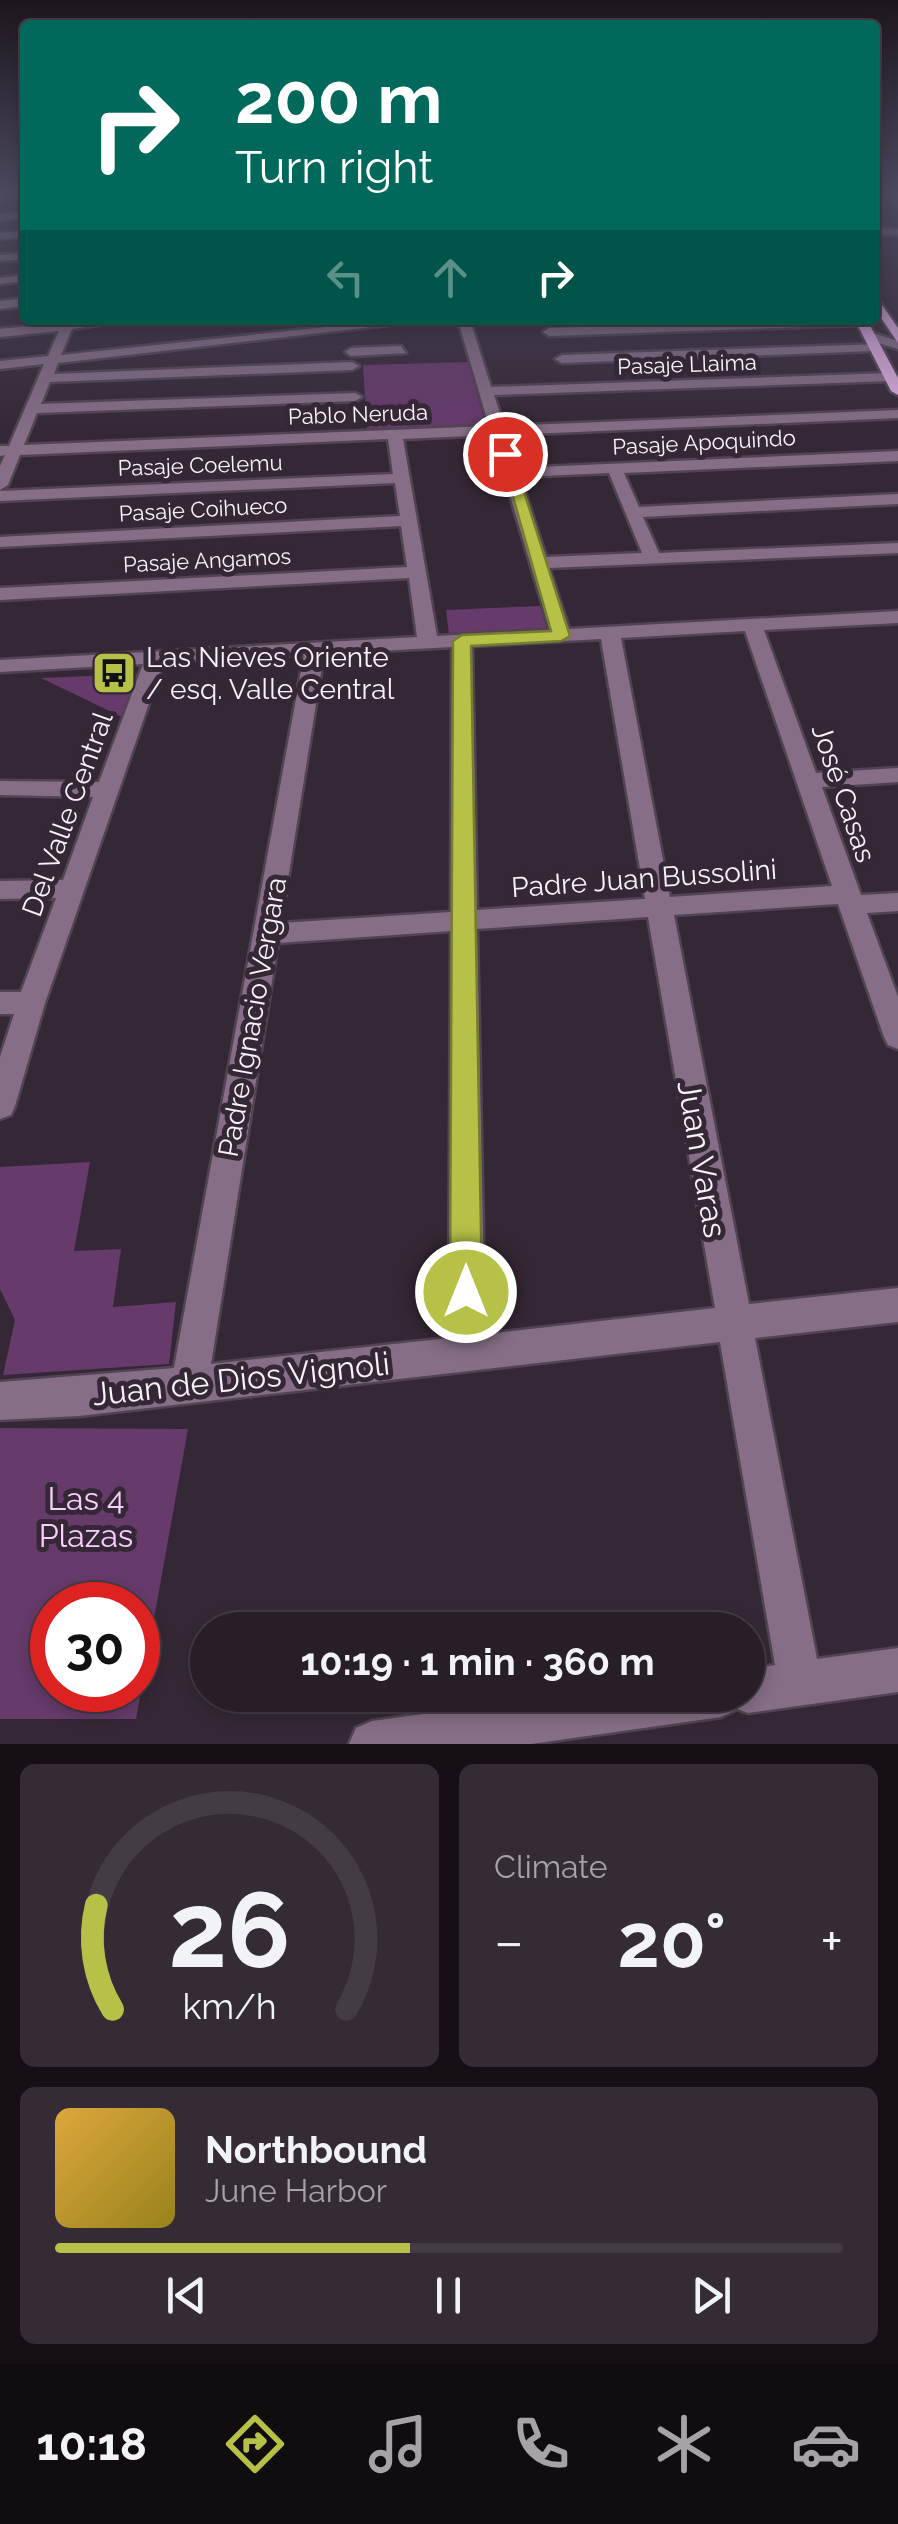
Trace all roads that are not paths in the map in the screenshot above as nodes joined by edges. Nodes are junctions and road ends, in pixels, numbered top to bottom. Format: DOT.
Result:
graph roads {
  1 [pos="880,308"];
  2 [pos="76,325"];
  3 [pos="378,325"];
  4 [pos="466,325"];
  5 [pos="596,325"];
  6 [pos="864,325"];
  7 [pos="67,326"];
  8 [pos="546,326"];
  9 [pos="349,328"];
  10 [pos="0,332"];
  11 [pos="896,333"];
  12 [pos="872,342"];
  13 [pos="190,345"];
  14 [pos="401,350"];
  15 [pos="352,359"];
  16 [pos="562,359"];
  17 [pos="53,360"];
  18 [pos="0,365"];
  19 [pos="184,373"];
  20 [pos="45,378"];
  21 [pos="894,384"];
  22 [pos="571,386"];
  23 [pos="485,390"];
  24 [pos="355,397"];
  25 [pos="32,410"];
  26 [pos="898,414"];
  27 [pos="498,430"];
  28 [pos="395,434"];
  29 [pos="359,436"];
  30 [pos="7,451"];
  31 [pos="898,456"];
  32 [pos="615,469"];
  33 [pos="511,474"];
  34 [pos="402,478"];
  35 [pos="0,485"];
  36 [pos="0,496"];
  37 [pos="898,499"];
  38 [pos="634,512"];
  39 [pos="409,522"];
  40 [pos="0,542"];
  41 [pos="898,548"];
  42 [pos="650,556"];
  43 [pos="538,563"];
  44 [pos="417,572"];
  45 [pos="0,594"];
  46 [pos="898,617"];
  47 [pos="753,625"];
  48 [pos="610,633"];
  49 [pos="561,636"];
  50 [pos="462,641"];
  51 [pos="428,643"];
  52 [pos="316,649"];
  53 [pos="156,658"];
  54 [pos="0,666"];
  55 [pos="898,775"];
  56 [pos="808,782"];
  57 [pos="0,788"];
  58 [pos="108,790"];
  59 [pos="0,890"];
  60 [pos="72,890"];
  61 [pos="849,900"];
  62 [pos="898,902"];
  63 [pos="658,908"];
  64 [pos="464,922"];
  65 [pos="266,934"];
  66 [pos="0,1003"];
  67 [pos="31,1004"];
  68 [pos="898,1038"];
  69 [pos="0,1106"];
  70 [pos="898,1305"];
  71 [pos="733,1324"];
  72 [pos="467,1354"];
  73 [pos="189,1385"];
  74 [pos="0,1401"];
  75 [pos="898,1670"];
  76 [pos="800,1684"];
  77 [pos="765,1689"];
  78 [pos="600,1712"];
  79 [pos="372,1744"];
  1 -- 11 [label="main road"];
  2 -- 7 [label="street"];
  3 -- 9 [label="street"];
  4 -- 23 [label="street"];
  5 -- 8 [label="street"];
  6 -- 12 [label="main road"];
  7 -- 10 [label="street"];
  7 -- 17 [label="street"];
  8 -- 16 [label="street"];
  9 -- 13 [label="street"];
  9 -- 15 [label="street"];
  11 -- 12 [label="street"];
  12 -- 16 [label="street"];
  12 -- 21 [label="main road"];
  13 -- 17 [label="street"];
  13 -- 19 [label="street"];
  14 -- 15 [label="street"];
  15 -- 19 [label="street"];
  15 -- 24 [label="street"];
  16 -- 22 [label="street"];
  17 -- 18 [label="street"];
  17 -- 20 [label="street"];
  19 -- 20 [label="street"];
  20 -- 25 [label="street"];
  21 -- 22 [label="street, Pasaje Llaima"];
  22 -- 23 [label="street, Pasaje Llaima"];
  23 -- 27 [label="street"];
  24 -- 25 [label="street"];
  24 -- 29 [label="street"];
  25 -- 30 [label="street"];
  26 -- 27 [label="street, Pablo Neruda"];
  27 -- 28 [label="street, Pablo Neruda"];
  27 -- 33 [label="street"];
  28 -- 29 [label="street, Pablo Neruda"];
  28 -- 34 [label="street"];
  29 -- 30 [label="street, Pablo Neruda"];
  30 -- 35 [label="street"];
  31 -- 32 [label="street, Pasaje Apoquindo"];
  32 -- 33 [label="street, Pasaje Apoquindo"];
  32 -- 38 [label="street"];
  33 -- 43 [label="street"];
  34 -- 36 [label="street, Pasaje Coelemu"];
  34 -- 39 [label="street"];
  37 -- 38 [label="street"];
  38 -- 42 [label="street"];
  39 -- 40 [label="street, Pasaje Coihueco"];
  39 -- 44 [label="street"];
  41 -- 42 [label="street"];
  42 -- 43 [label="street"];
  43 -- 49 [label="street"];
  44 -- 45 [label="street, Pasaje Angamos"];
  44 -- 51 [label="street"];
  46 -- 47 [label="street"];
  47 -- 48 [label="street"];
  47 -- 56 [label="street, José Casas"];
  48 -- 49 [label="street"];
  48 -- 63 [label="street, Juan Varas"];
  49 -- 50 [label="street"];
  50 -- 51 [label="street"];
  50 -- 64 [label="street"];
  51 -- 52 [label="street"];
  52 -- 53 [label="street"];
  52 -- 65 [label="street, Padre Ignacio Vergara"];
  53 -- 54 [label="street"];
  53 -- 58 [label="street, Del Valle Central"];
  55 -- 56 [label="street"];
  56 -- 61 [label="street, José Casas"];
  57 -- 58 [label="street"];
  58 -- 60 [label="street, Del Valle Central"];
  59 -- 60 [label="street"];
  60 -- 67 [label="street, Del Valle Central"];
  61 -- 62 [label="street, Padre Juan Bussolini"];
  61 -- 63 [label="street, Padre Juan Bussolini"];
  61 -- 68 [label="street, José Casas"];
  63 -- 64 [label="street, Padre Juan Bussolini"];
  63 -- 71 [label="street, Juan Varas"];
  64 -- 65 [label="street, Padre Juan Bussolini"];
  64 -- 72 [label="street"];
  65 -- 73 [label="street, Padre Ignacio Vergara"];
  66 -- 67 [label="street"];
  67 -- 69 [label="street, Del Valle Central"];
  70 -- 71 [label="street, Juan de Dios Vignoli"];
  71 -- 72 [label="street, Juan de Dios Vignoli"];
  71 -- 76 [label="street, Juan Varas"];
  72 -- 73 [label="street, Juan de Dios Vignoli"];
  73 -- 74 [label="street, Juan de Dios Vignoli"];
  75 -- 76 [label="street"];
  76 -- 77 [label="street"];
  78 -- 79 [label="street"];
}
